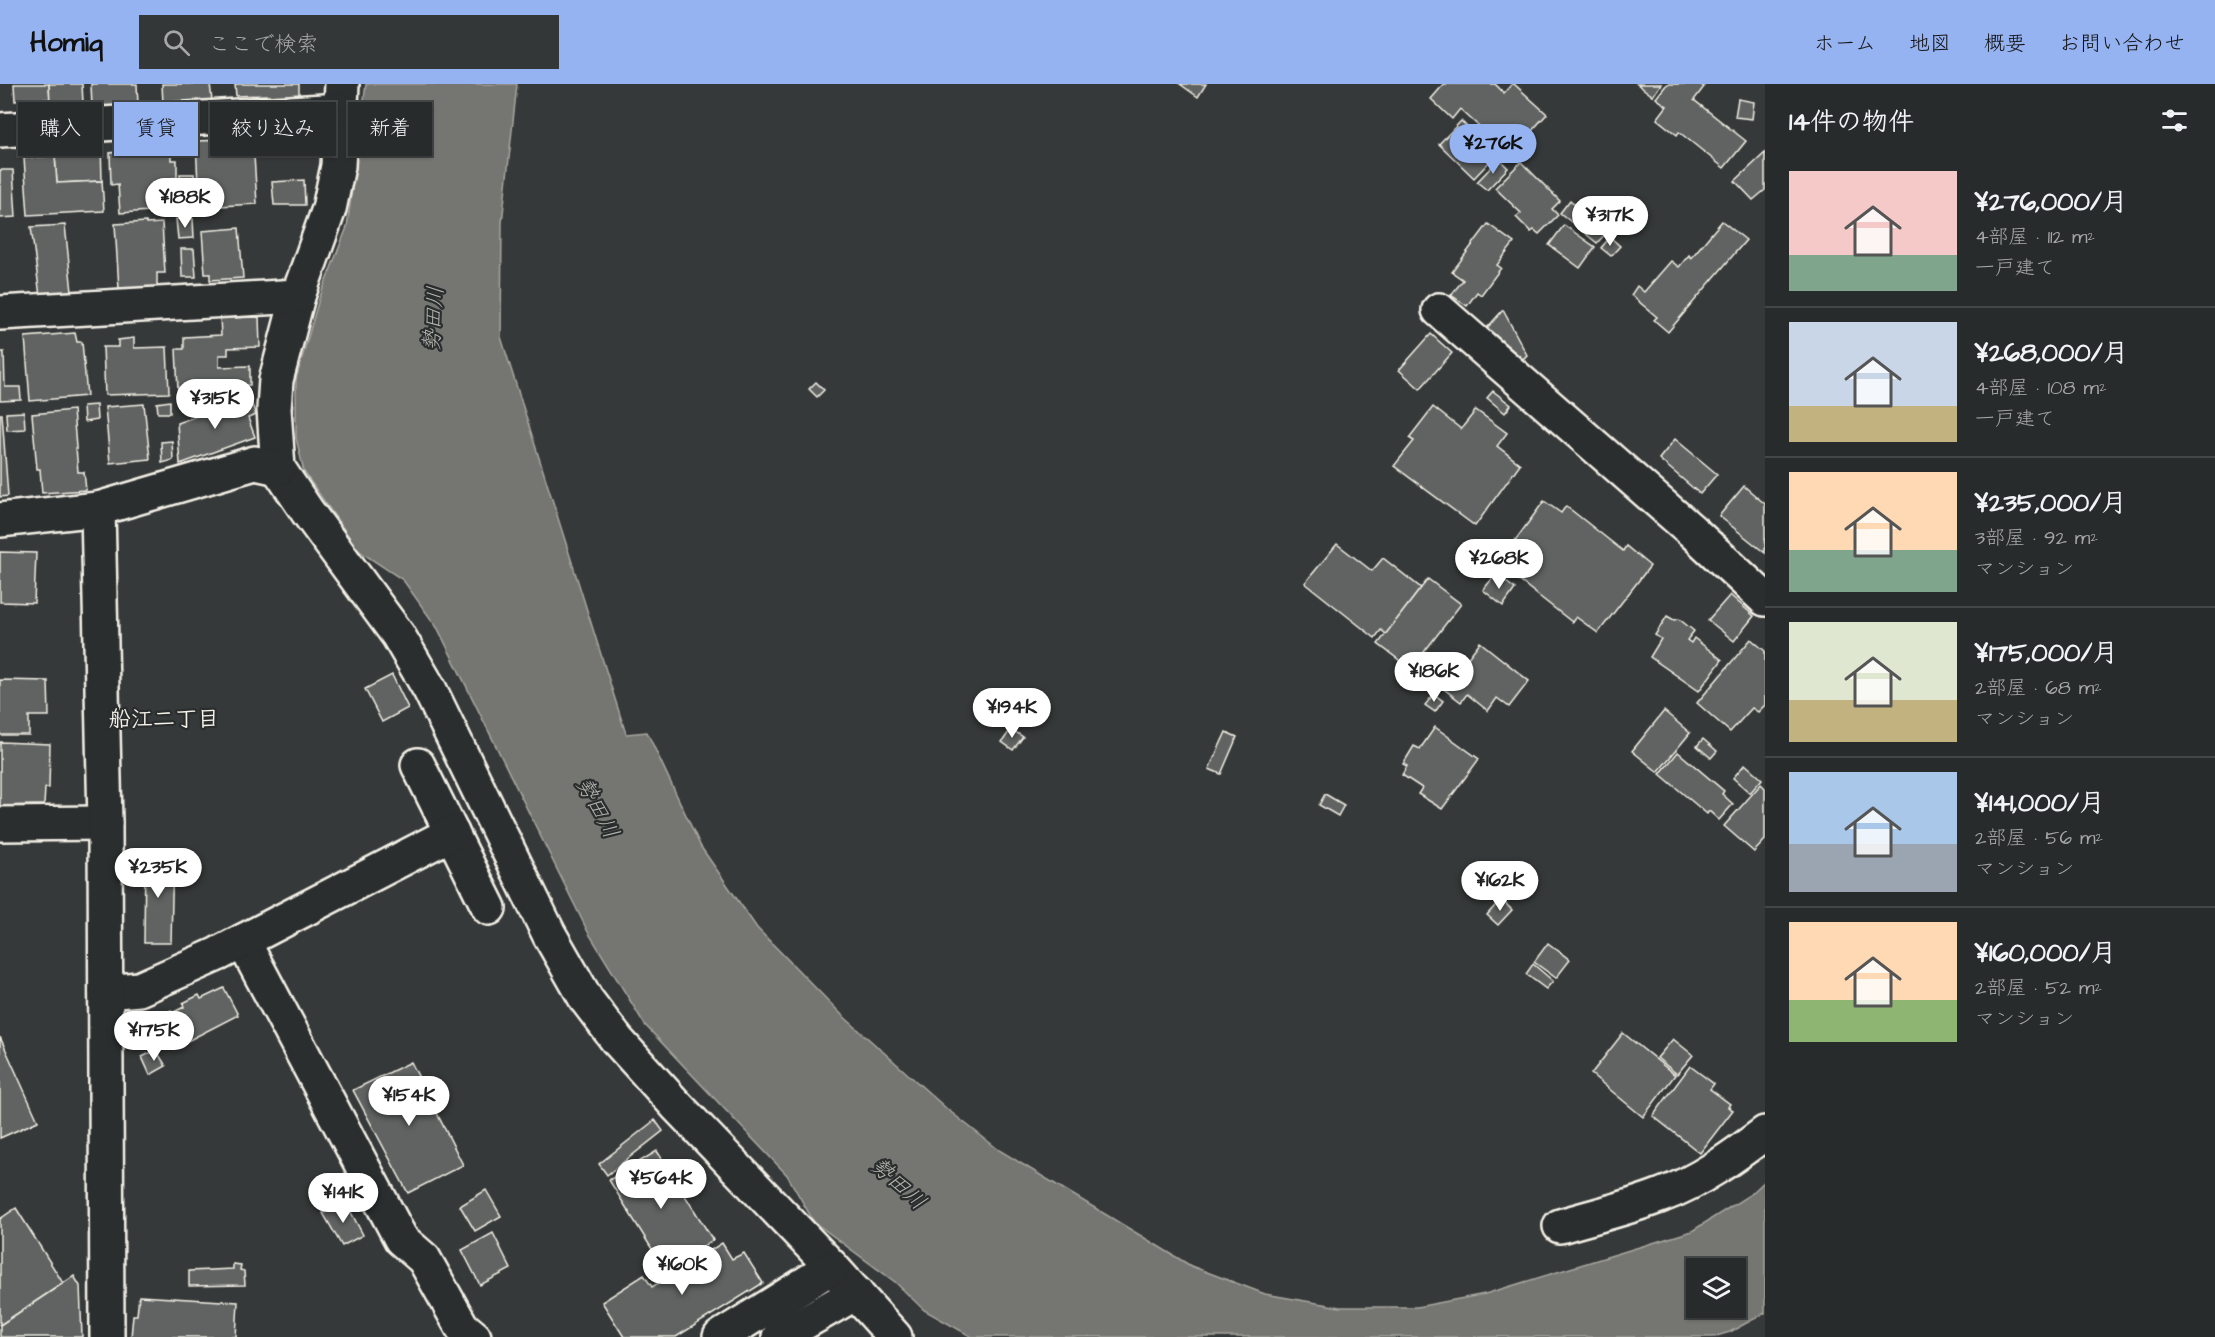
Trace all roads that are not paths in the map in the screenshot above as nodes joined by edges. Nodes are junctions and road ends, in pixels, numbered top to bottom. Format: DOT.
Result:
graph roads {
  1 [pos="342,97"];
  2 [pos="0,130"];
  3 [pos="298,296"];
  4 [pos="1438,310"];
  5 [pos="0,313"];
  6 [pos="278,468"];
  7 [pos="98,509"];
  8 [pos="0,520"];
  9 [pos="1765,599"];
  10 [pos="418,765"];
  11 [pos="0,824"];
  12 [pos="105,824"];
  13 [pos="452,833"];
  14 [pos="489,908"];
  15 [pos="243,941"];
  16 [pos="106,992"];
  17 [pos="1765,1133"];
  18 [pos="1560,1226"];
  19 [pos="832,1267"];
  20 [pos="856,1293"];
  21 [pos="107,1337"];
  22 [pos="474,1337"];
  23 [pos="720,1337"];
  24 [pos="779,1337"];
  25 [pos="895,1337"];
  1 -- 2 [label="street"];
  1 -- 3 [label="street"];
  3 -- 5 [label="street"];
  3 -- 6 [label="street"];
  4 -- 9 [label="street"];
  6 -- 7 [label="street"];
  6 -- 19 [label="street"];
  7 -- 8 [label="street"];
  7 -- 12 [label="street"];
  10 -- 13 [label="street"];
  11 -- 12 [label="street"];
  12 -- 16 [label="street"];
  13 -- 14 [label="street"];
  13 -- 15 [label="street"];
  15 -- 16 [label="street"];
  15 -- 22 [label="street"];
  16 -- 21 [label="street"];
  17 -- 18 [label="street"];
  19 -- 20 [label="street"];
  19 -- 23 [label="street"];
  20 -- 24 [label="street"];
  20 -- 25 [label="street"];
}
